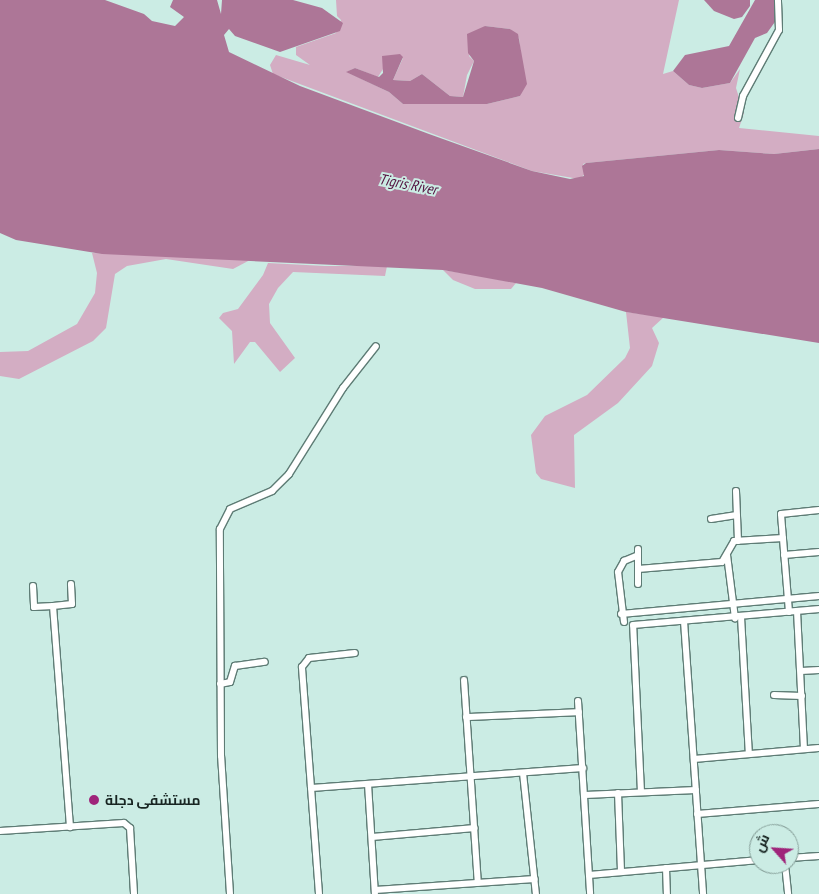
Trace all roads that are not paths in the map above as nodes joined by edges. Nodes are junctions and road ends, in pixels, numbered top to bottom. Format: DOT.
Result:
graph roads {
  1 [pos="778,0"];
  2 [pos="738,118"];
  3 [pos="376,346"];
  4 [pos="736,490"];
  5 [pos="819,510"];
  6 [pos="737,516"];
  7 [pos="711,519"];
  8 [pos="783,538"];
  9 [pos="738,541"];
  10 [pos="819,552"];
  11 [pos="726,555"];
  12 [pos="784,555"];
  13 [pos="638,569"];
  14 [pos="71,584"];
  15 [pos="638,584"];
  16 [pos="33,586"];
  17 [pos="819,596"];
  18 [pos="788,599"];
  19 [pos="733,604"];
  20 [pos="53,606"];
  21 [pos="819,609"];
  22 [pos="797,611"];
  23 [pos="789,612"];
  24 [pos="621,614"];
  25 [pos="738,618"];
  26 [pos="684,621"];
  27 [pos="624,622"];
  28 [pos="356,653"];
  29 [pos="265,662"];
  30 [pos="819,670"];
  31 [pos="801,672"];
  32 [pos="464,680"];
  33 [pos="220,684"];
  34 [pos="774,695"];
  35 [pos="802,696"];
  36 [pos="578,701"];
  37 [pos="578,712"];
  38 [pos="466,717"];
  39 [pos="819,748"];
  40 [pos="804,749"];
  41 [pos="749,754"];
  42 [pos="694,759"];
  43 [pos="583,768"];
  44 [pos="524,773"];
  45 [pos="470,779"];
  46 [pos="368,784"];
  47 [pos="311,788"];
  48 [pos="696,790"];
  49 [pos="641,792"];
  50 [pos="618,794"];
  51 [pos="585,795"];
  52 [pos="819,804"];
  53 [pos="697,814"];
  54 [pos="70,827"];
  55 [pos="476,828"];
  56 [pos="0,831"];
  57 [pos="372,837"];
  58 [pos="819,856"];
  59 [pos="799,857"];
  60 [pos="749,861"];
  61 [pos="702,865"];
  62 [pos="666,868"];
  63 [pos="621,872"];
  64 [pos="786,874"];
  65 [pos="589,875"];
  66 [pos="535,879"];
  67 [pos="478,883"];
  68 [pos="375,892"];
  69 [pos="134,894"];
  70 [pos="230,894"];
  71 [pos="319,894"];
  72 [pos="536,894"];
  73 [pos="590,894"];
  74 [pos="667,894"];
  75 [pos="703,894"];
  76 [pos="788,894"];
  1 -- 2 [label="street"];
  3 -- 33 [label="street"];
  4 -- 6 [label="street"];
  5 -- 8 [label="street"];
  6 -- 7 [label="street"];
  6 -- 9 [label="street"];
  8 -- 9 [label="street"];
  8 -- 12 [label="street"];
  9 -- 11 [label="street"];
  10 -- 12 [label="street"];
  11 -- 13 [label="street"];
  11 -- 19 [label="street"];
  12 -- 18 [label="street"];
  13 -- 15 [label="street"];
  13 -- 24 [label="street"];
  14 -- 20 [label="street"];
  16 -- 20 [label="street"];
  17 -- 18 [label="street"];
  18 -- 19 [label="street"];
  18 -- 23 [label="street"];
  19 -- 24 [label="street"];
  19 -- 25 [label="street"];
  20 -- 54 [label="street"];
  21 -- 22 [label="street"];
  22 -- 23 [label="street"];
  22 -- 31 [label="street"];
  23 -- 25 [label="street"];
  24 -- 27 [label="street"];
  25 -- 26 [label="street"];
  25 -- 41 [label="street"];
  26 -- 42 [label="street"];
  26 -- 49 [label="street"];
  28 -- 47 [label="street"];
  29 -- 33 [label="street"];
  30 -- 31 [label="street"];
  31 -- 35 [label="street"];
  32 -- 38 [label="street"];
  33 -- 70 [label="street"];
  34 -- 35 [label="street"];
  35 -- 40 [label="street"];
  36 -- 37 [label="street"];
  37 -- 38 [label="street"];
  37 -- 43 [label="street"];
  38 -- 45 [label="street"];
  39 -- 40 [label="street"];
  40 -- 41 [label="street"];
  41 -- 42 [label="street"];
  42 -- 48 [label="street"];
  43 -- 44 [label="street"];
  43 -- 51 [label="street"];
  44 -- 45 [label="street"];
  44 -- 66 [label="street"];
  45 -- 46 [label="street"];
  45 -- 55 [label="street"];
  46 -- 47 [label="street"];
  46 -- 57 [label="street"];
  47 -- 71 [label="street"];
  48 -- 49 [label="street"];
  48 -- 53 [label="street"];
  49 -- 50 [label="street"];
  50 -- 51 [label="street"];
  50 -- 63 [label="street"];
  51 -- 65 [label="street"];
  52 -- 53 [label="street"];
  53 -- 61 [label="street"];
  54 -- 56 [label="street"];
  54 -- 69 [label="street"];
  55 -- 57 [label="street"];
  55 -- 67 [label="street"];
  57 -- 68 [label="street"];
  58 -- 59 [label="street"];
  60 -- 61 [label="street"];
  61 -- 62 [label="street"];
  61 -- 75 [label="street"];
  62 -- 63 [label="street"];
  62 -- 74 [label="street"];
  63 -- 65 [label="street"];
  64 -- 76 [label="street"];
  65 -- 73 [label="street"];
  66 -- 67 [label="street"];
  66 -- 72 [label="street"];
  67 -- 68 [label="street"];
}
